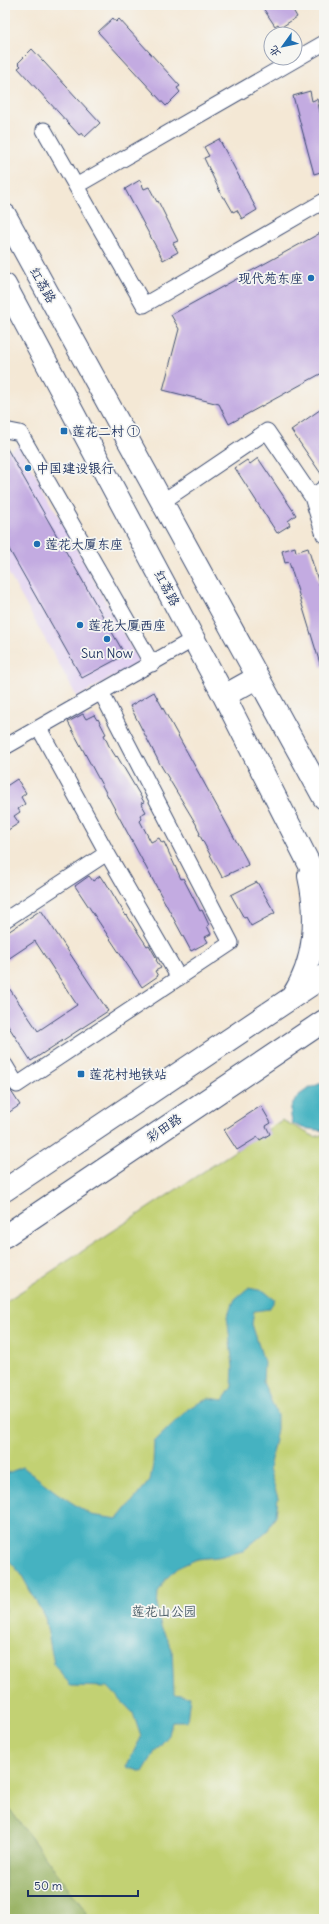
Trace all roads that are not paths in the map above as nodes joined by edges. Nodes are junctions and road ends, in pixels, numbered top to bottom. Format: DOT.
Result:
graph roads {
  1 [pos="324,43"];
  2 [pos="44,130"];
  3 [pos="76,186"];
  4 [pos="324,201"];
  5 [pos="5,215"];
  6 [pos="8,297"];
  7 [pos="5,430"];
  8 [pos="318,493"];
  9 [pos="162,502"];
  10 [pos="324,535"];
  11 [pos="194,639"];
  12 [pos="152,664"];
  13 [pos="258,677"];
  14 [pos="102,692"];
  15 [pos="224,696"];
  16 [pos="39,728"];
  17 [pos="5,747"];
  18 [pos="324,798"];
  19 [pos="295,835"];
  20 [pos="107,854"];
  21 [pos="324,893"];
  22 [pos="5,920"];
  23 [pos="324,976"];
  24 [pos="179,978"];
  25 [pos="291,998"];
  26 [pos="324,1021"];
  27 [pos="324,1032"];
  28 [pos="296,1040"];
  29 [pos="5,1065"];
  30 [pos="5,1190"];
  31 [pos="5,1236"];
  1 -- 3 [label="street"];
  2 -- 3 [label="street"];
  3 -- 4 [label="street"];
  5 -- 9 [label="main road, 红荔路"];
  6 -- 11 [label="main road, 红荔路"];
  7 -- 12 [label="street"];
  8 -- 9 [label="street"];
  8 -- 10 [label="street"];
  9 -- 13 [label="main road, 红荔路"];
  11 -- 12 [label="street"];
  11 -- 15 [label="main road, 红荔路"];
  12 -- 14 [label="street"];
  13 -- 15 [label="main road"];
  13 -- 18 [label="main road, 红荔路"];
  14 -- 16 [label="street"];
  14 -- 24 [label="street"];
  15 -- 19 [label="main road, 红荔路"];
  16 -- 17 [label="street"];
  16 -- 20 [label="street"];
  19 -- 21 [label="main road, 红荔路"];
  19 -- 25 [label="main road"];
  20 -- 22 [label="street"];
  20 -- 24 [label="street"];
  23 -- 25 [label="main road"];
  24 -- 29 [label="street"];
  25 -- 30 [label="main road"];
  26 -- 28 [label="main road, 彩田路"];
  27 -- 28 [label="main road"];
  28 -- 31 [label="main road, 彩田路"];
}
